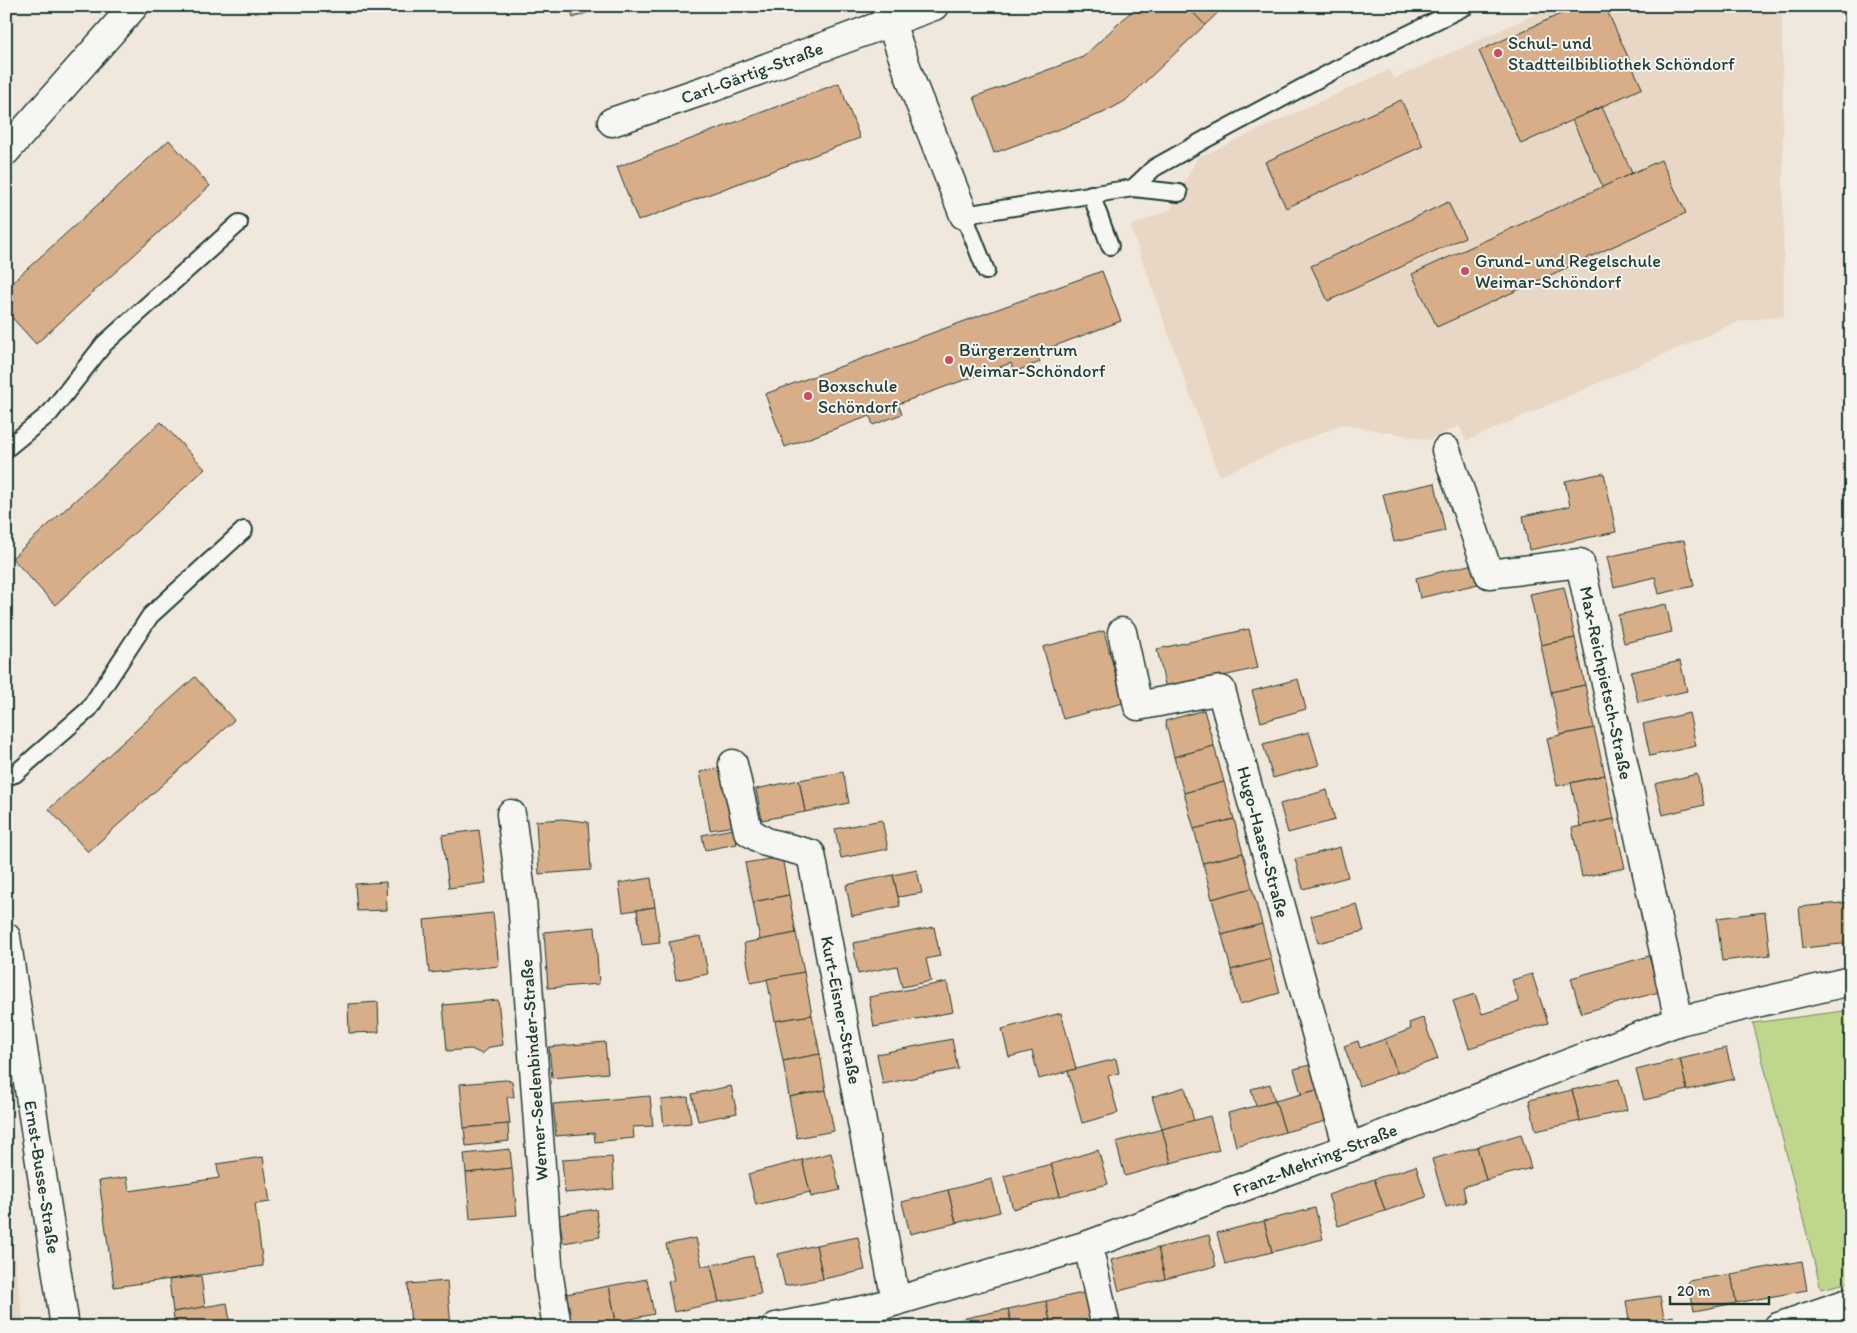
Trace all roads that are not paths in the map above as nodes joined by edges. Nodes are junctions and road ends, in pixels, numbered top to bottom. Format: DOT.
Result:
graph roads {
  1 [pos="134,6"];
  2 [pos="934,6"];
  3 [pos="1466,6"];
  4 [pos="888,14"];
  5 [pos="612,122"];
  6 [pos="6,151"];
  7 [pos="1133,188"];
  8 [pos="1179,193"];
  9 [pos="1091,194"];
  10 [pos="964,215"];
  11 [pos="239,223"];
  12 [pos="1110,246"];
  13 [pos="986,271"];
  14 [pos="1443,442"];
  15 [pos="6,449"];
  16 [pos="244,530"];
  17 [pos="1122,632"];
  18 [pos="733,764"];
  19 [pos="6,776"];
  20 [pos="511,814"];
  21 [pos="6,937"];
  22 [pos="1851,981"];
  23 [pos="1679,1021"];
  24 [pos="1348,1148"];
  25 [pos="1088,1245"];
  26 [pos="896,1301"];
  27 [pos="1851,1302"];
  28 [pos="65,1327"];
  29 [pos="557,1327"];
  30 [pos="776,1327"];
  31 [pos="1106,1327"];
  32 [pos="1778,1327"];
  1 -- 6 [label="street"];
  2 -- 4 [label="street, Carl-Gärtig-Straße"];
  3 -- 7 [label="lane"];
  4 -- 5 [label="street, Carl-Gärtig-Straße"];
  4 -- 10 [label="street"];
  7 -- 8 [label="lane"];
  7 -- 9 [label="lane"];
  9 -- 10 [label="lane"];
  9 -- 12 [label="lane"];
  10 -- 13 [label="lane"];
  11 -- 15 [label="lane"];
  14 -- 23 [label="street, Max-Reichpietsch-Straße"];
  16 -- 19 [label="lane"];
  17 -- 24 [label="street, Hugo-Haase-Straße"];
  18 -- 26 [label="street, Kurt-Eisner-Straße"];
  20 -- 29 [label="street, Werner-Seelenbinder-Straße"];
  21 -- 28 [label="street, Ernst-Busse-Straße"];
  22 -- 23 [label="street, Franz-Mehring-Straße"];
  23 -- 24 [label="street, Franz-Mehring-Straße"];
  24 -- 25 [label="street, Franz-Mehring-Straße"];
  25 -- 26 [label="street, Franz-Mehring-Straße"];
  25 -- 31 [label="street"];
  26 -- 30 [label="street, Franz-Mehring-Straße"];
  27 -- 32 [label="street"];
}
